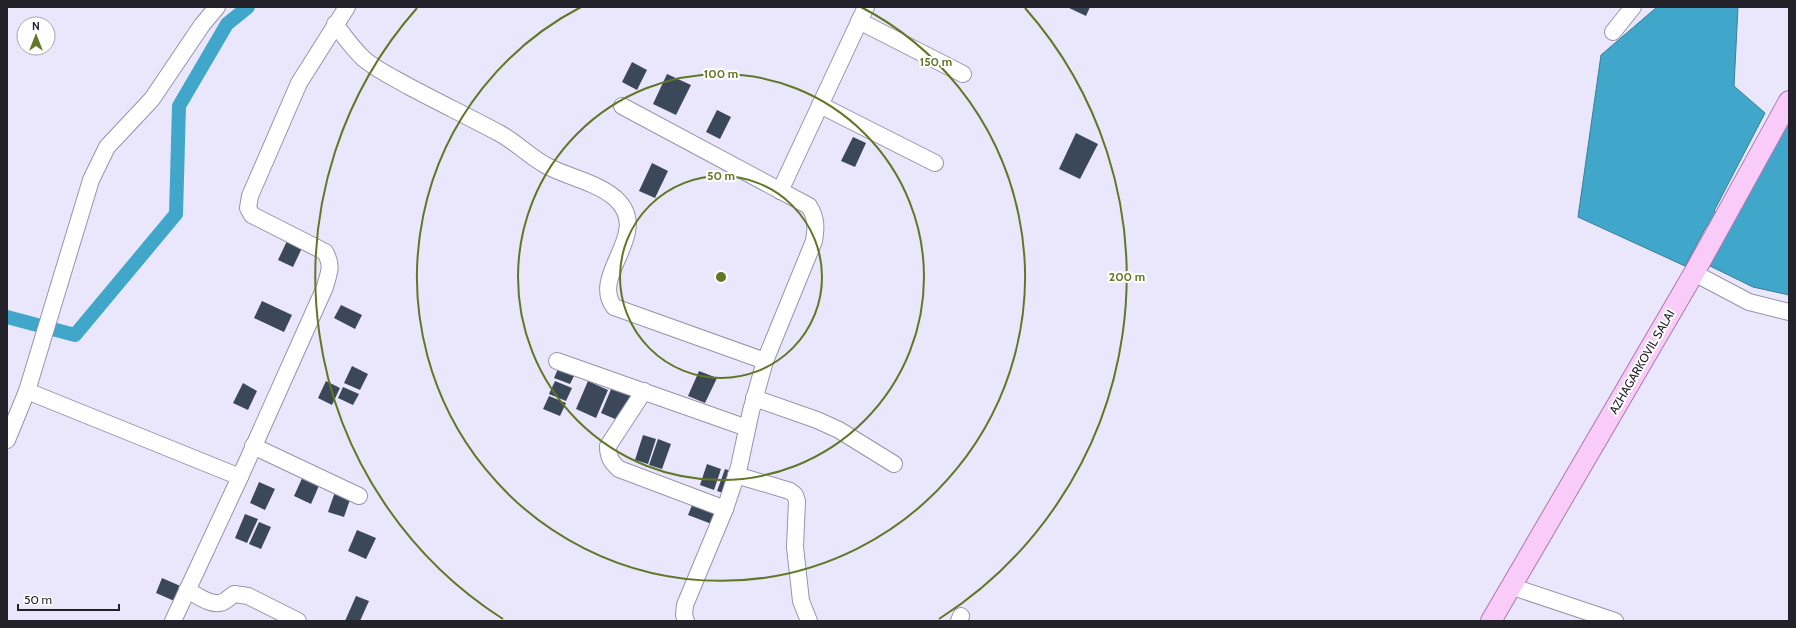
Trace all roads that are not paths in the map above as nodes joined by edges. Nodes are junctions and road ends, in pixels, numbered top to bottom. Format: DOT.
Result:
graph roads {
  1 [pos="217,7"];
  2 [pos="347,7"];
  3 [pos="1633,7"];
  4 [pos="863,14"];
  5 [pos="335,24"];
  6 [pos="1612,32"];
  7 [pos="963,74"];
  8 [pos="1789,101"];
  9 [pos="820,105"];
  10 [pos="622,106"];
  11 [pos="935,163"];
  12 [pos="780,191"];
  13 [pos="1694,273"];
  14 [pos="1789,312"];
  15 [pos="557,360"];
  16 [pos="765,360"];
  17 [pos="27,391"];
  18 [pos="644,391"];
  19 [pos="754,398"];
  20 [pos="747,428"];
  21 [pos="7,440"];
  22 [pos="253,446"];
  23 [pos="894,464"];
  24 [pos="736,475"];
  25 [pos="240,477"];
  26 [pos="359,496"];
  27 [pos="725,509"];
  28 [pos="1510,586"];
  29 [pos="187,590"];
  30 [pos="173,621"];
  31 [pos="298,621"];
  32 [pos="686,621"];
  33 [pos="809,621"];
  34 [pos="1491,621"];
  35 [pos="1615,621"];
  1 -- 17 [label="street"];
  2 -- 5 [label="street"];
  3 -- 6 [label="street"];
  4 -- 7 [label="street"];
  4 -- 9 [label="street"];
  5 -- 16 [label="street"];
  5 -- 22 [label="street"];
  8 -- 13 [label="main road, AZHAGARKOVIL SALAI"];
  9 -- 11 [label="street"];
  9 -- 12 [label="street"];
  10 -- 12 [label="street"];
  12 -- 16 [label="street"];
  13 -- 14 [label="street"];
  13 -- 28 [label="main road, AZHAGARKOVIL SALAI"];
  15 -- 18 [label="street"];
  16 -- 19 [label="street"];
  17 -- 21 [label="street"];
  17 -- 25 [label="street"];
  18 -- 20 [label="street"];
  18 -- 27 [label="street"];
  19 -- 20 [label="street"];
  19 -- 23 [label="street"];
  20 -- 24 [label="street"];
  22 -- 25 [label="street"];
  22 -- 26 [label="street"];
  24 -- 27 [label="street"];
  24 -- 33 [label="street"];
  25 -- 29 [label="street"];
  27 -- 32 [label="street"];
  28 -- 34 [label="main road, AZHAGARKOVIL SALAI"];
  28 -- 35 [label="street"];
  29 -- 30 [label="street"];
  29 -- 31 [label="street"];
}
